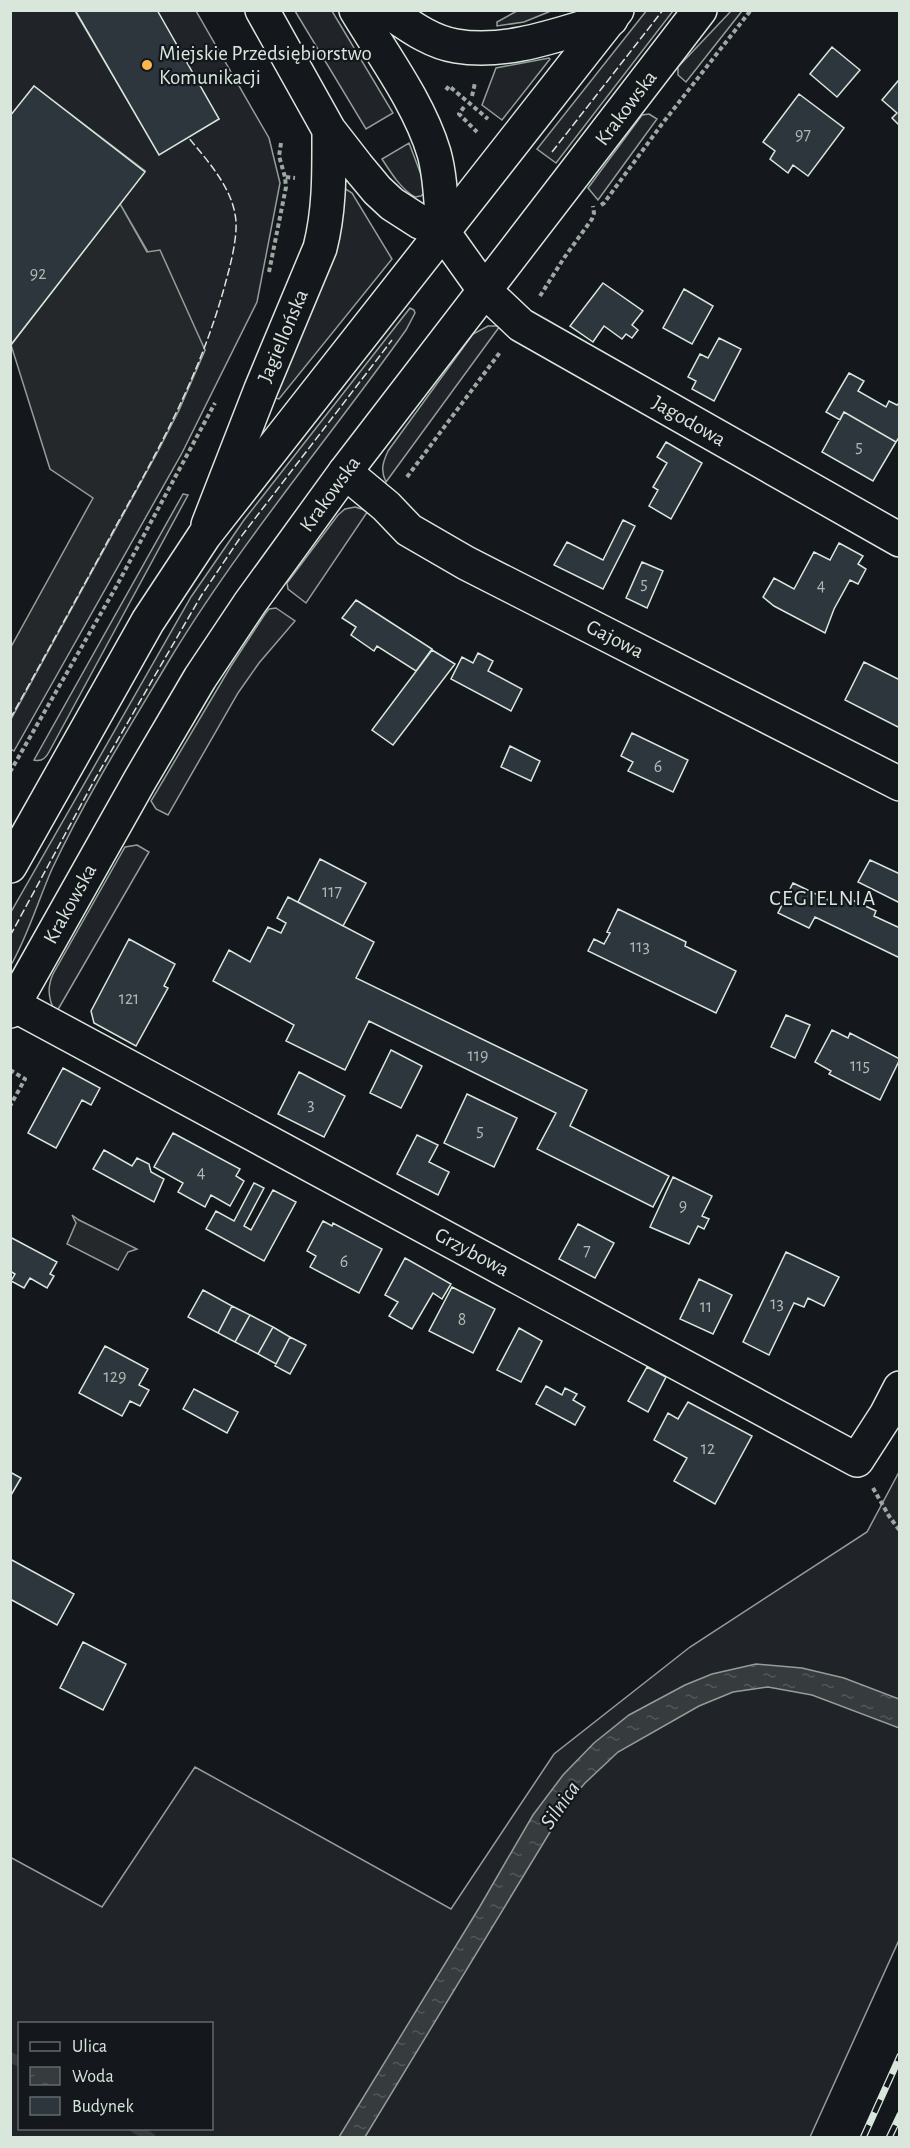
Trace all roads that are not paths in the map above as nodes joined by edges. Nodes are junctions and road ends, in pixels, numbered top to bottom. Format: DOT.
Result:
graph roads {
  1 [pos="262,10"];
  2 [pos="356,10"];
  3 [pos="386,10"];
  4 [pos="700,10"];
  5 [pos="614,15"];
  6 [pos="329,130"];
  7 [pos="443,232"];
  8 [pos="485,291"];
  9 [pos="345,472"];
  10 [pos="204,536"];
  11 [pos="900,540"];
  12 [pos="900,784"];
  13 [pos="10,866"];
  14 [pos="12,1008"];
  15 [pos="900,1388"];
  1 -- 6 [label="street, Jagiellońska"];
  2 -- 7 [label="street"];
  3 -- 5 [label="street"];
  4 -- 8 [label="street, Krakowska"];
  5 -- 7 [label="street"];
  6 -- 7 [label="street, Jagiellońska"];
  6 -- 10 [label="street, Jagiellońska"];
  7 -- 8 [label="street, Jagiellońska"];
  7 -- 10 [label="street"];
  8 -- 9 [label="street, Krakowska"];
  8 -- 11 [label="street, Jagodowa"];
  9 -- 12 [label="street, Gajowa"];
  9 -- 14 [label="street, Krakowska"];
  10 -- 13 [label="street"];
  14 -- 15 [label="street, Grzybowa"];
}
